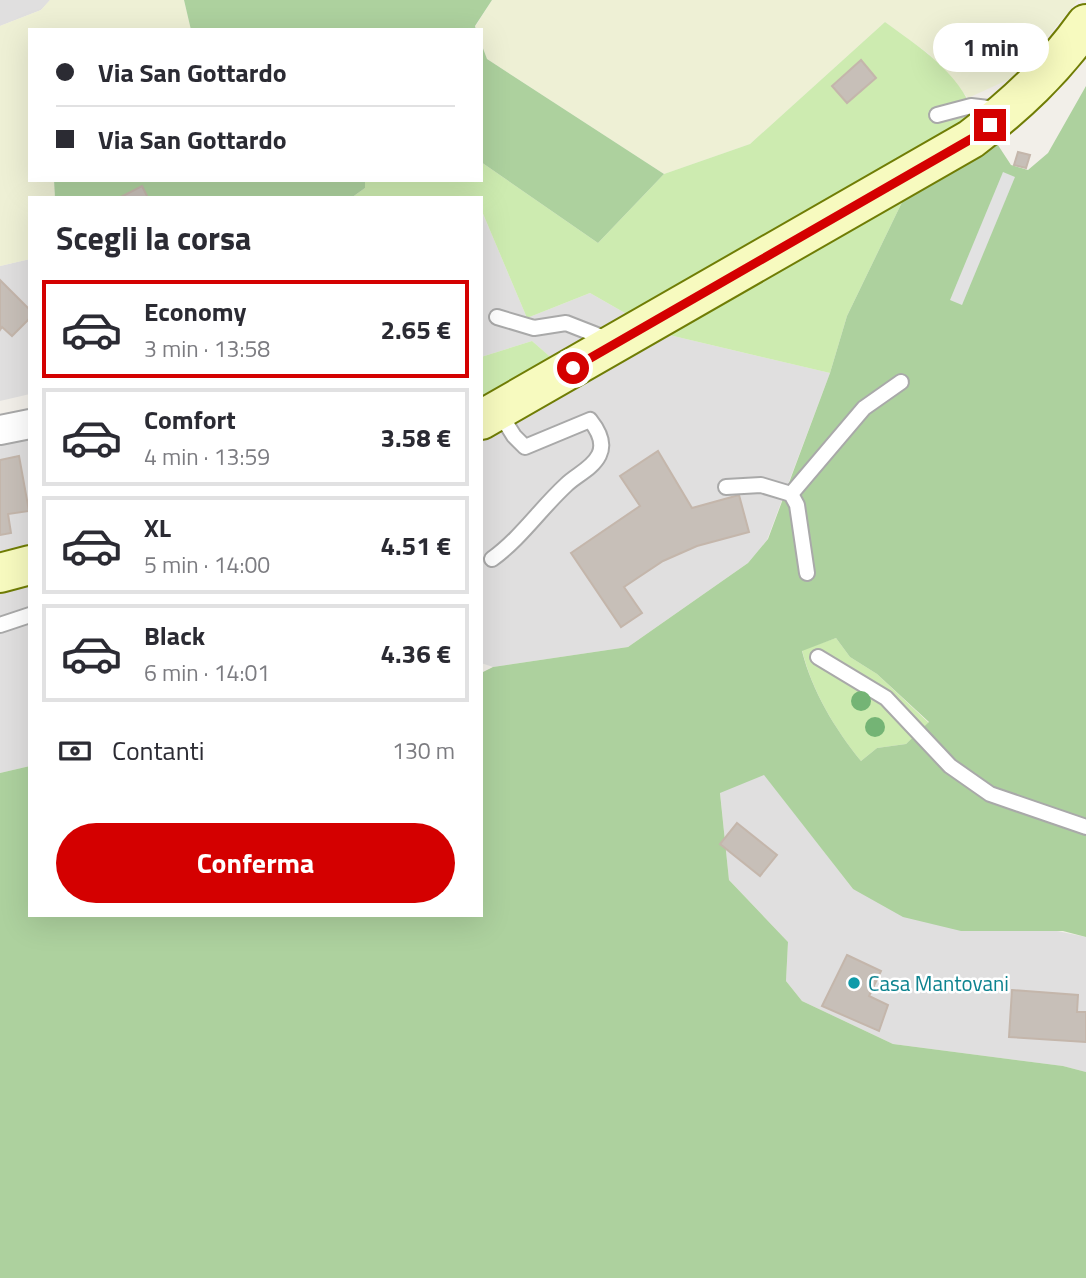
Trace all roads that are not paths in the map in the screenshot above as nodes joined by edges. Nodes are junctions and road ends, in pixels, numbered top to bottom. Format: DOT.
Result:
graph roads {
  1 [pos="1086,24"];
  2 [pos="1009,110"];
  3 [pos="937,115"];
  4 [pos="497,317"];
  5 [pos="616,343"];
  6 [pos="901,382"];
  7 [pos="490,415"];
  8 [pos="28,424"];
  9 [pos="0,430"];
  10 [pos="726,487"];
  11 [pos="791,494"];
  12 [pos="492,559"];
  13 [pos="28,566"];
  14 [pos="0,573"];
  15 [pos="807,573"];
  16 [pos="28,616"];
  17 [pos="0,625"];
  18 [pos="818,657"];
  19 [pos="1086,827"];
  1 -- 2 [label="street"];
  2 -- 3 [label="lane"];
  2 -- 5 [label="street"];
  4 -- 5 [label="lane"];
  5 -- 7 [label="street"];
  6 -- 11 [label="lane"];
  7 -- 12 [label="lane"];
  8 -- 9 [label="street"];
  10 -- 11 [label="lane"];
  11 -- 15 [label="lane"];
  13 -- 14 [label="street"];
  16 -- 17 [label="lane"];
  18 -- 19 [label="lane"];
}
